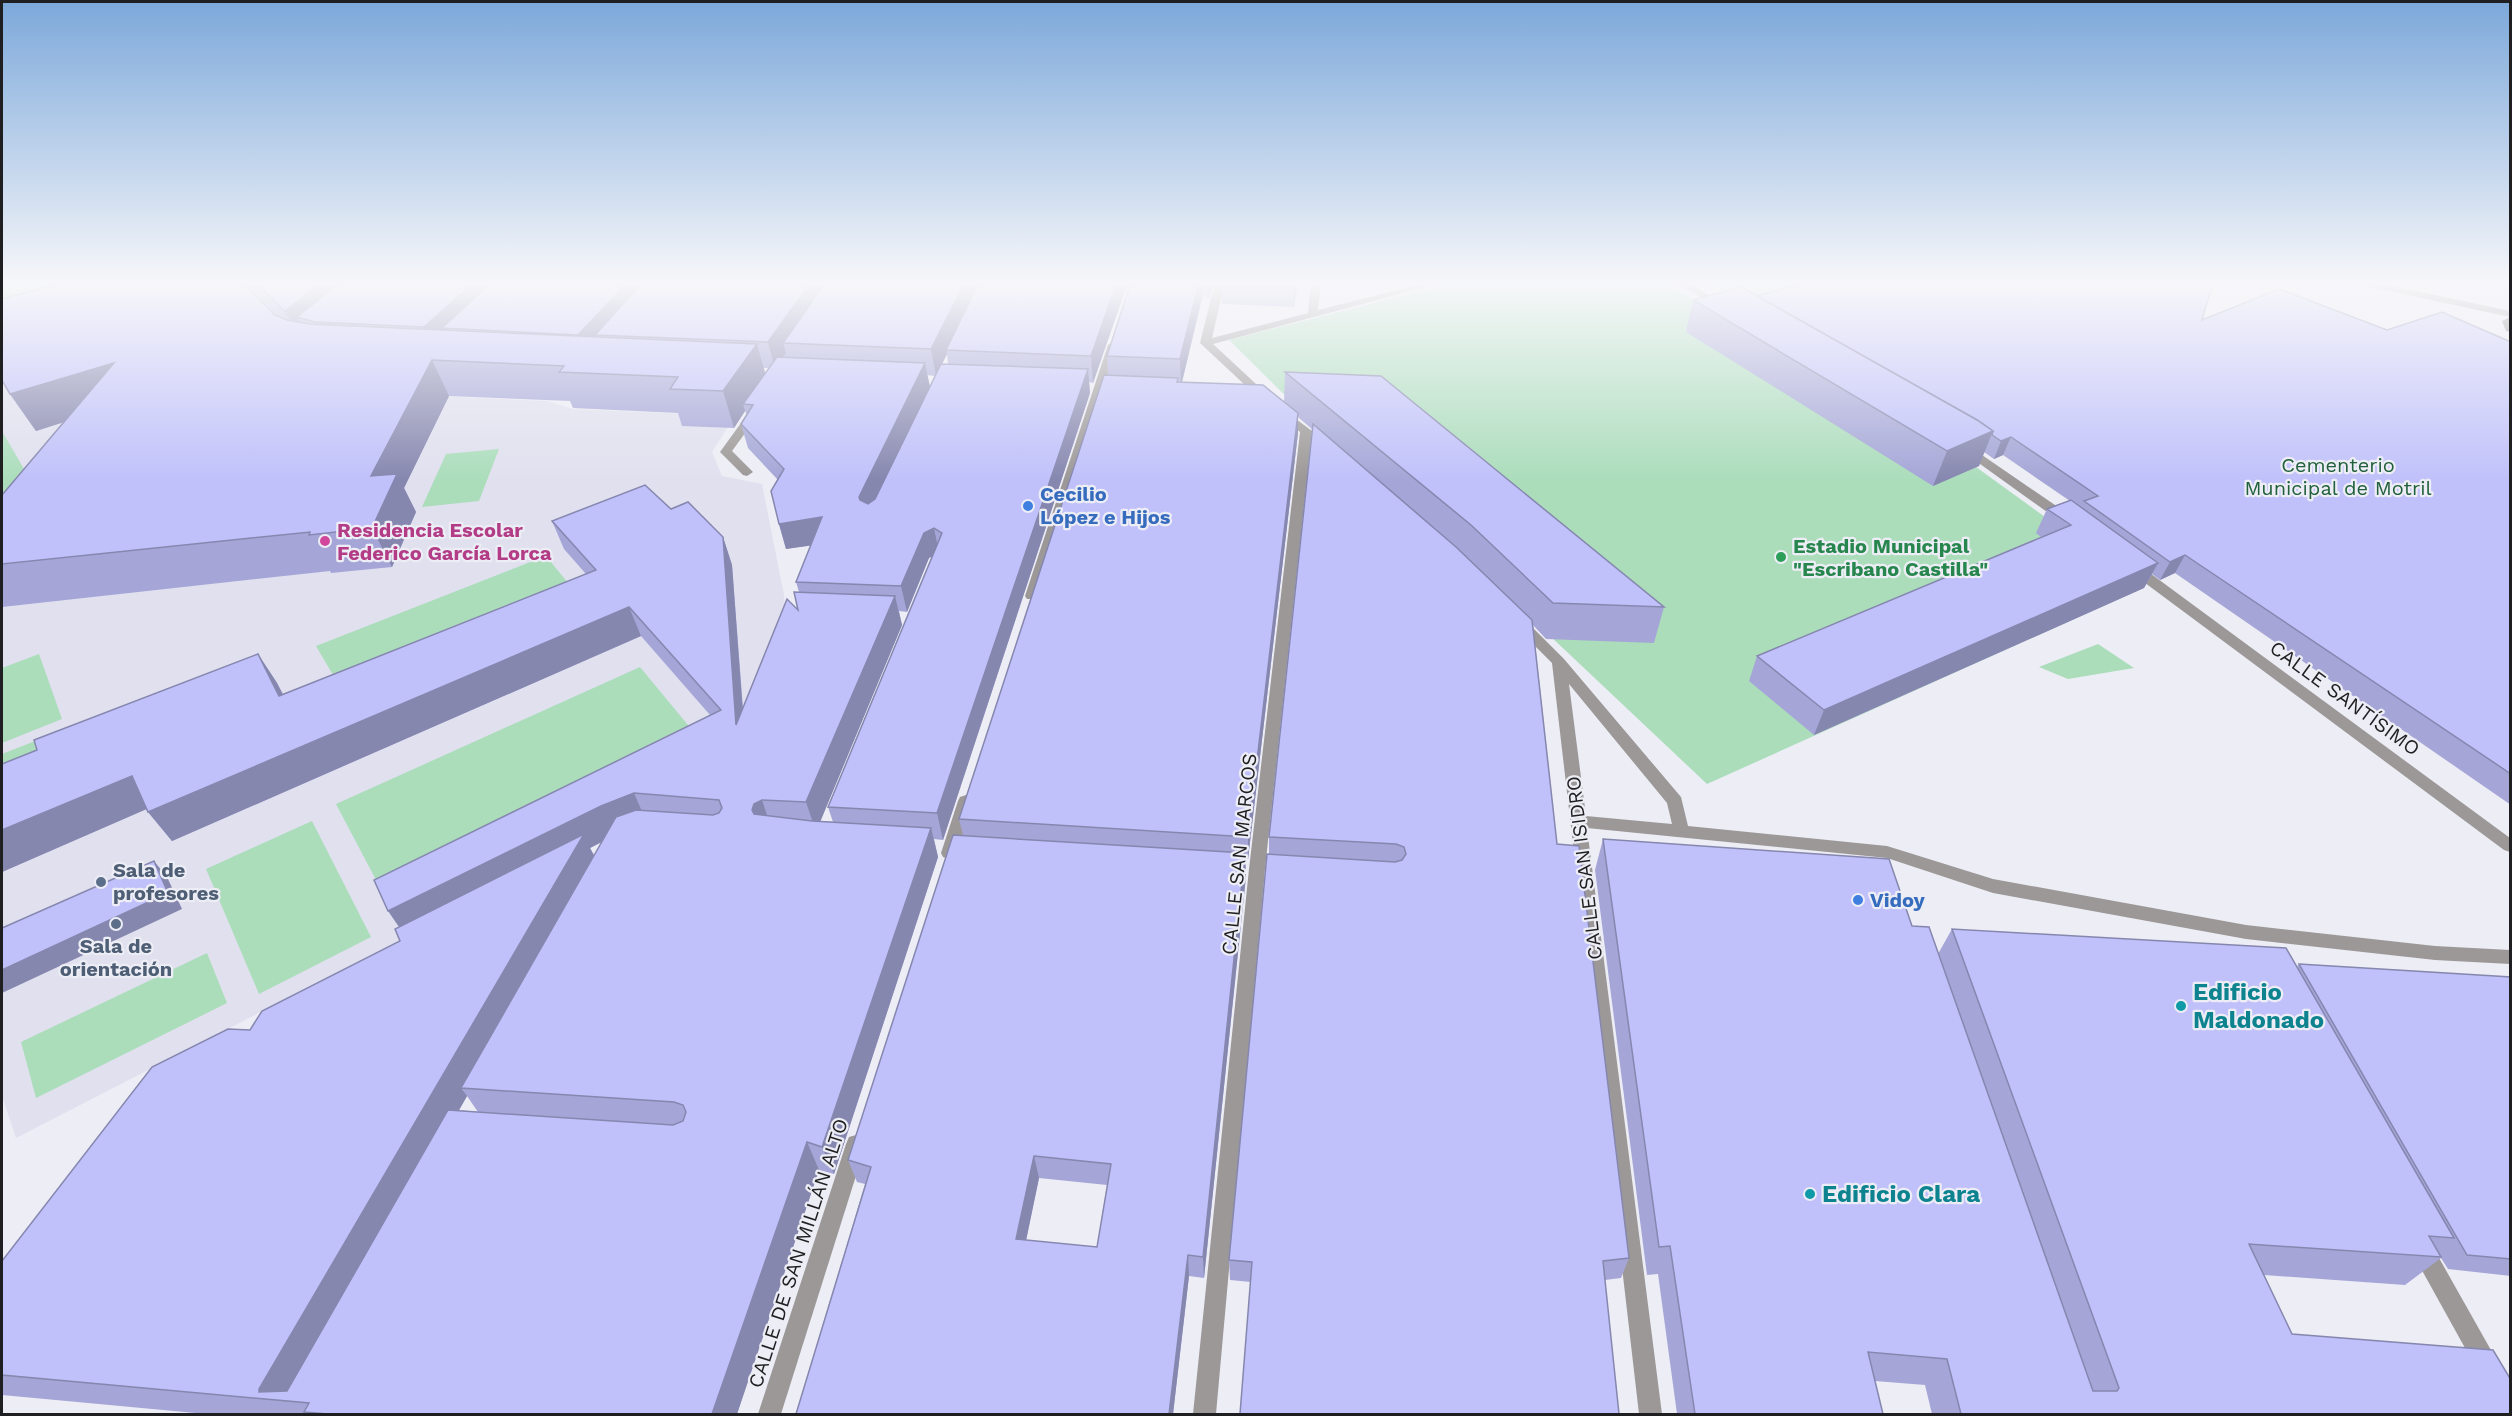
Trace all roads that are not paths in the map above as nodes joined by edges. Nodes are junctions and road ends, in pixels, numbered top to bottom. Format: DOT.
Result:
graph roads {
  1 [pos="1112,348"];
  2 [pos="1211,348"];
  3 [pos="1238,394"];
  4 [pos="1261,394"];
  5 [pos="760,404"];
  6 [pos="1306,431"];
  7 [pos="1319,443"];
  8 [pos="1958,444"];
  9 [pos="747,472"];
  10 [pos="2080,530"];
  11 [pos="2127,563"];
  12 [pos="1026,613"];
  13 [pos="1509,613"];
  14 [pos="1559,662"];
  15 [pos="972,782"];
  16 [pos="1579,821"];
  17 [pos="1681,830"];
  18 [pos="2511,846"];
  19 [pos="1887,852"];
  20 [pos="943,872"];
  21 [pos="1894,874"];
  22 [pos="2246,932"];
  23 [pos="2257,952"];
  24 [pos="2511,957"];
  25 [pos="859,1132"];
  26 [pos="2413,1231"];
  27 [pos="2499,1386"];
  28 [pos="768,1414"];
  29 [pos="1204,1414"];
  30 [pos="1650,1414"];
  1 -- 12 [label="street"];
  2 -- 4 [label="street"];
  3 -- 4 [label="street"];
  4 -- 6 [label="street"];
  5 -- 9 [label="street"];
  6 -- 7 [label="street"];
  6 -- 29 [label="street, CALLE SAN MARCOS"];
  8 -- 10 [label="street"];
  11 -- 18 [label="street, CALLE SANTÍSIMO"];
  13 -- 14 [label="street"];
  14 -- 16 [label="street, CALLE SAN ISIDRO"];
  14 -- 17 [label="street"];
  15 -- 20 [label="street"];
  16 -- 17 [label="street"];
  16 -- 30 [label="street, CALLE SAN ISIDRO"];
  17 -- 19 [label="street"];
  19 -- 21 [label="street"];
  19 -- 22 [label="street"];
  22 -- 23 [label="street"];
  22 -- 24 [label="street"];
  25 -- 28 [label="street, CALLE DE SAN MILLÁN ALTO"];
  26 -- 27 [label="street"];
}
